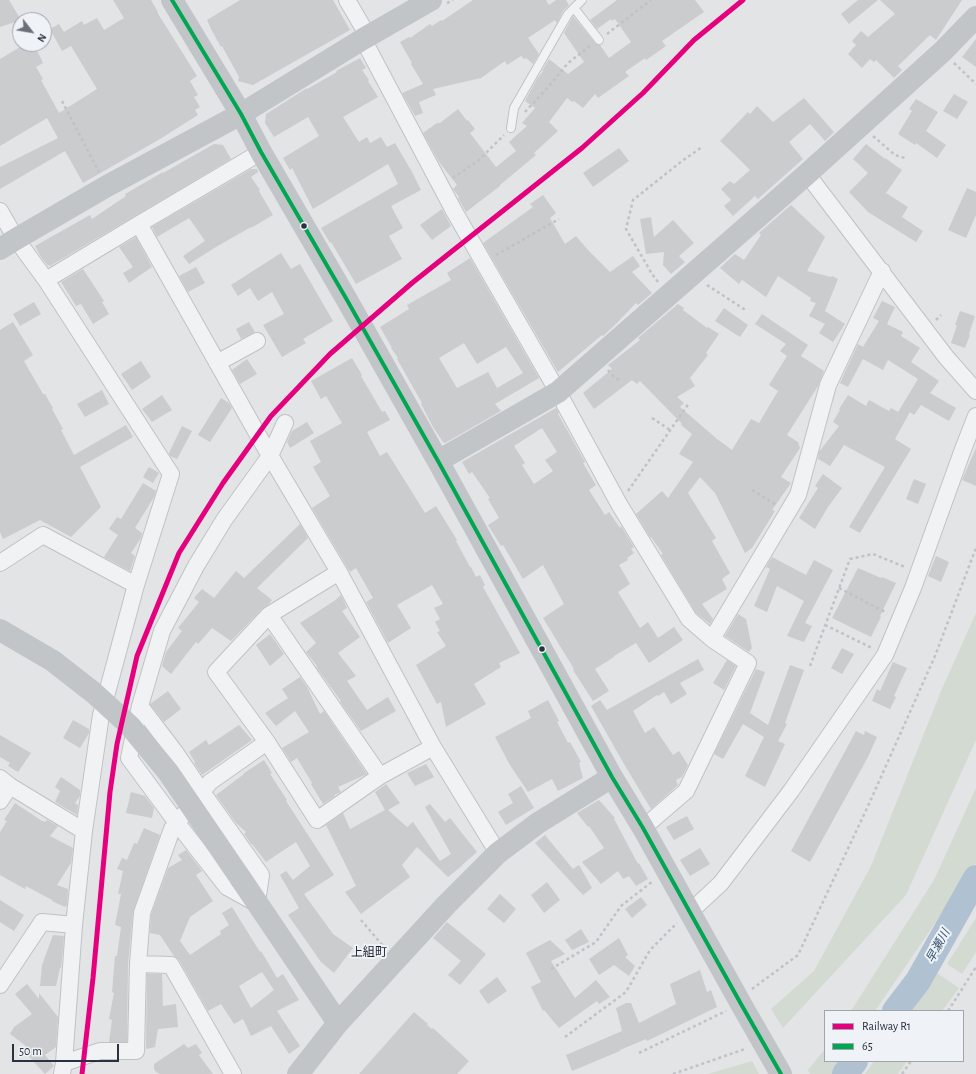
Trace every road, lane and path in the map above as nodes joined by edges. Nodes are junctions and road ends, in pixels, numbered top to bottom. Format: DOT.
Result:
graph roads {
  1 [pos="172,0"];
  2 [pos="347,0"];
  3 [pos="431,0"];
  4 [pos="582,0"];
  5 [pos="651,0"];
  6 [pos="574,8"];
  7 [pos="976,17"];
  8 [pos="365,37"];
  9 [pos="599,40"];
  10 [pos="943,51"];
  11 [pos="976,84"];
  12 [pos="62,102"];
  13 [pos="241,114"];
  14 [pos="861,125"];
  15 [pos="511,128"];
  16 [pos="702,147"];
  17 [pos="261,152"];
  18 [pos="905,158"];
  19 [pos="807,174"];
  20 [pos="107,186"];
  21 [pos="441,186"];
  22 [pos="0,211"];
  23 [pos="559,219"];
  24 [pos="139,224"];
  25 [pos="8,244"];
  26 [pos="484,262"];
  27 [pos="882,272"];
  28 [pos="692,275"];
  29 [pos="46,280"];
  30 [pos="669,295"];
  31 [pos="747,311"];
  32 [pos="257,341"];
  33 [pos="217,363"];
  34 [pos="976,391"];
  35 [pos="558,392"];
  36 [pos="689,403"];
  37 [pos="976,416"];
  38 [pos="652,418"];
  39 [pos="285,424"];
  40 [pos="670,430"];
  41 [pos="270,456"];
  42 [pos="438,461"];
  43 [pos="752,490"];
  44 [pos="618,504"];
  45 [pos="788,512"];
  46 [pos="976,548"];
  47 [pos="0,563"];
  48 [pos="339,572"];
  49 [pos="919,573"];
  50 [pos="136,585"];
  51 [pos="839,588"];
  52 [pos="269,615"];
  53 [pos="900,619"];
  54 [pos="825,625"];
  55 [pos="0,630"];
  56 [pos="712,639"];
  57 [pos="885,655"];
  58 [pos="810,666"];
  59 [pos="140,706"];
  60 [pos="267,742"];
  61 [pos="433,747"];
  62 [pos="380,776"];
  63 [pos="612,777"];
  64 [pos="5,782"];
  65 [pos="202,792"];
  66 [pos="0,801"];
  67 [pos="177,823"];
  68 [pos="643,828"];
  69 [pos="84,831"];
  70 [pos="498,853"];
  71 [pos="654,881"];
  72 [pos="258,904"];
  73 [pos="683,917"];
  74 [pos="361,920"];
  75 [pos="74,925"];
  76 [pos="384,948"];
  77 [pos="138,964"];
  78 [pos="976,967"];
  79 [pos="551,969"];
  80 [pos="0,985"];
  81 [pos="739,1002"];
  82 [pos="949,1010"];
  83 [pos="338,1023"];
  84 [pos="564,1037"];
  85 [pos="745,1050"];
  86 [pos="639,1054"];
  87 [pos="910,1062"];
  88 [pos="63,1068"];
  89 [pos="234,1074"];
  90 [pos="298,1074"];
  91 [pos="673,1074"];
  92 [pos="781,1074"];
  93 [pos="902,1074"];
  1 -- 13 [label="street"];
  2 -- 8 [label="street"];
  3 -- 8 [label="street"];
  4 -- 6 [label="lane"];
  5 -- 9 [label="path"];
  6 -- 9 [label="lane"];
  6 -- 15 [label="lane"];
  7 -- 10 [label="street"];
  8 -- 13 [label="street"];
  8 -- 21 [label="street"];
  9 -- 15 [label="path"];
  10 -- 11 [label="path"];
  10 -- 14 [label="street"];
  12 -- 20 [label="path"];
  13 -- 17 [label="street"];
  13 -- 20 [label="street"];
  14 -- 18 [label="path"];
  14 -- 19 [label="street"];
  15 -- 21 [label="path"];
  16 -- 30 [label="path"];
  17 -- 24 [label="street"];
  17 -- 42 [label="street"];
  19 -- 27 [label="street"];
  19 -- 28 [label="street"];
  20 -- 25 [label="street"];
  21 -- 26 [label="street"];
  22 -- 25 [label="street"];
  23 -- 26 [label="path"];
  24 -- 29 [label="street"];
  24 -- 33 [label="street"];
  25 -- 29 [label="street"];
  26 -- 35 [label="street"];
  27 -- 34 [label="street"];
  27 -- 45 [label="street"];
  28 -- 30 [label="street"];
  28 -- 31 [label="path"];
  29 -- 50 [label="street"];
  30 -- 35 [label="street"];
  32 -- 33 [label="street"];
  33 -- 41 [label="street"];
  35 -- 42 [label="street"];
  35 -- 44 [label="street"];
  36 -- 40 [label="path"];
  37 -- 49 [label="street"];
  38 -- 40 [label="path"];
  39 -- 41 [label="street"];
  40 -- 44 [label="path"];
  41 -- 48 [label="street"];
  41 -- 59 [label="street"];
  42 -- 63 [label="street"];
  43 -- 45 [label="path"];
  44 -- 56 [label="street"];
  45 -- 56 [label="street"];
  46 -- 81 [label="path"];
  47 -- 50 [label="street"];
  48 -- 52 [label="street"];
  48 -- 61 [label="street"];
  49 -- 51 [label="path"];
  49 -- 53 [label="street"];
  50 -- 69 [label="street"];
  51 -- 53 [label="path"];
  51 -- 54 [label="path"];
  52 -- 60 [label="street"];
  52 -- 62 [label="street"];
  53 -- 57 [label="street"];
  54 -- 57 [label="path"];
  54 -- 58 [label="path"];
  55 -- 72 [label="street, bridge"];
  56 -- 68 [label="street"];
  57 -- 73 [label="street"];
  59 -- 65 [label="street"];
  59 -- 67 [label="street"];
  60 -- 62 [label="street"];
  60 -- 65 [label="street"];
  61 -- 62 [label="street"];
  61 -- 70 [label="street"];
  63 -- 68 [label="street"];
  63 -- 70 [label="street"];
  64 -- 66 [label="street"];
  64 -- 69 [label="street"];
  65 -- 67 [label="street"];
  65 -- 72 [label="street"];
  67 -- 72 [label="street"];
  67 -- 77 [label="street"];
  68 -- 73 [label="street"];
  69 -- 75 [label="street"];
  70 -- 83 [label="street"];
  71 -- 79 [label="path"];
  72 -- 83 [label="street"];
  73 -- 81 [label="street"];
  73 -- 84 [label="path"];
  74 -- 76 [label="path"];
  75 -- 80 [label="street"];
  75 -- 88 [label="street"];
  77 -- 88 [label="street"];
  77 -- 89 [label="street"];
  78 -- 82 [label="path"];
  81 -- 86 [label="path"];
  81 -- 92 [label="street"];
  83 -- 90 [label="street"];
  85 -- 91 [label="path"];
  87 -- 93 [label="path"];
}
